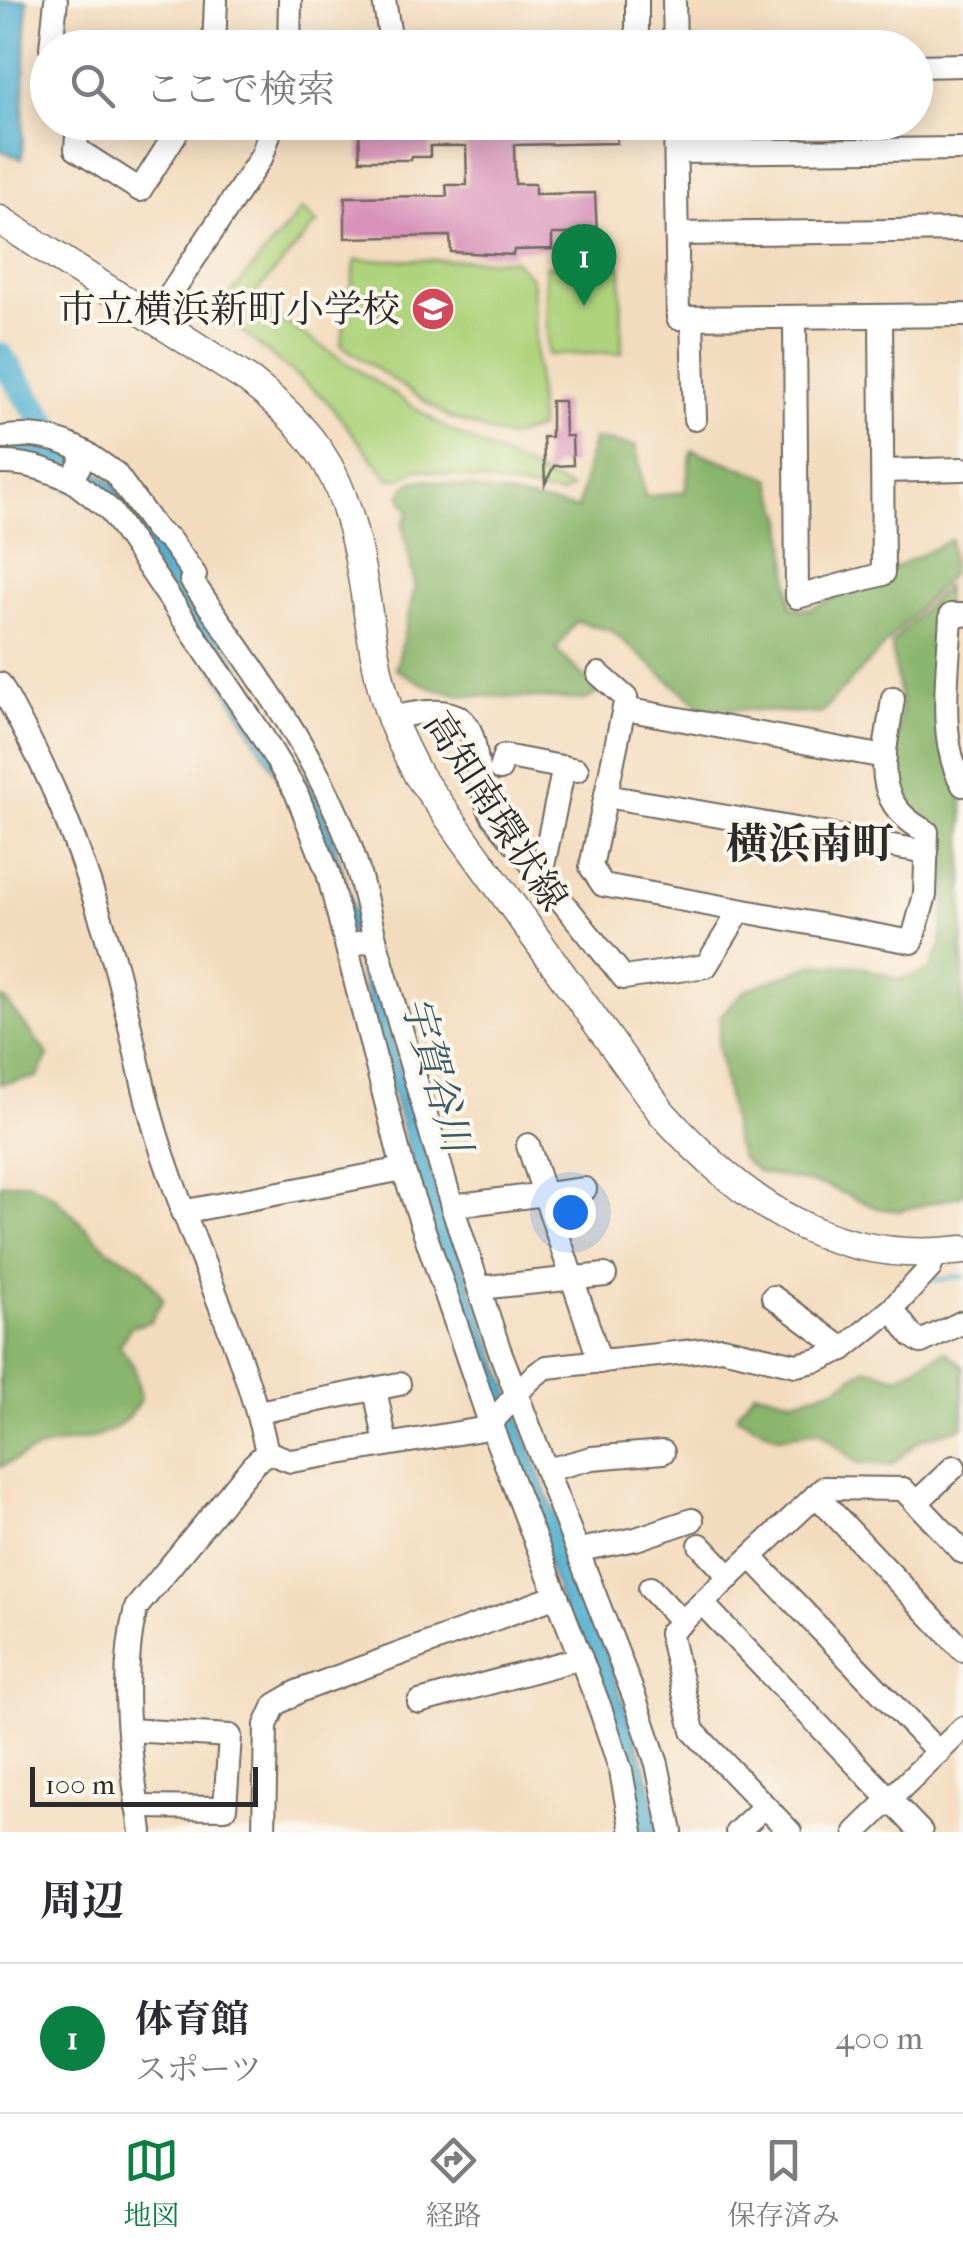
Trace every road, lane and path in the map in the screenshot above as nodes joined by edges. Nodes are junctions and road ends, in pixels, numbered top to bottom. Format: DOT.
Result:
graph roads {
  1 [pos="56,0"];
  2 [pos="216,0"];
  3 [pos="290,0"];
  4 [pos="384,0"];
  5 [pos="637,0"];
  6 [pos="674,0"];
  7 [pos="53,30"];
  8 [pos="215,30"];
  9 [pos="289,30"];
  10 [pos="389,30"];
  11 [pos="638,30"];
  12 [pos="674,30"];
  13 [pos="963,65"];
  14 [pos="933,66"];
  15 [pos="77,140"];
  16 [pos="172,140"];
  17 [pos="267,140"];
  18 [pos="676,140"];
  19 [pos="963,149"];
  20 [pos="676,152"];
  21 [pos="0,220"];
  22 [pos="963,230"];
  23 [pos="677,234"];
  24 [pos="963,315"];
  25 [pos="881,316"];
  26 [pos="692,318"];
  27 [pos="795,318"];
  28 [pos="154,320"];
  29 [pos="695,419"];
  30 [pos="0,438"];
  31 [pos="72,457"];
  32 [pos="0,462"];
  33 [pos="963,469"];
  34 [pos="883,471"];
  35 [pos="963,615"];
  36 [pos="599,674"];
  37 [pos="0,684"];
  38 [pos="893,698"];
  39 [pos="956,698"];
  40 [pos="625,709"];
  41 [pos="7,718"];
  42 [pos="391,718"];
  43 [pos="886,757"];
  44 [pos="500,768"];
  45 [pos="963,786"];
  46 [pos="606,796"];
  47 [pos="926,852"];
  48 [pos="540,875"];
  49 [pos="740,911"];
  50 [pos="361,942"];
  51 [pos="528,1145"];
  52 [pos="402,1169"];
  53 [pos="584,1189"];
  54 [pos="544,1194"];
  55 [pos="452,1206"];
  56 [pos="182,1212"];
  57 [pos="949,1251"];
  58 [pos="605,1275"];
  59 [pos="572,1278"];
  60 [pos="479,1288"];
  61 [pos="773,1296"];
  62 [pos="892,1309"];
  63 [pos="959,1331"];
  64 [pos="843,1349"];
  65 [pos="600,1362"];
  66 [pos="399,1384"];
  67 [pos="375,1389"];
  68 [pos="515,1394"];
  69 [pos="258,1412"];
  70 [pos="493,1419"];
  71 [pos="386,1444"];
  72 [pos="267,1452"];
  73 [pos="662,1452"];
  74 [pos="954,1467"];
  75 [pos="548,1470"];
  76 [pos="816,1496"];
  77 [pos="916,1503"];
  78 [pos="692,1520"];
  79 [pos="700,1545"];
  80 [pos="579,1550"];
  81 [pos="963,1552"];
  82 [pos="751,1556"];
  83 [pos="730,1577"];
  84 [pos="650,1588"];
  85 [pos="557,1596"];
  86 [pos="702,1603"];
  87 [pos="682,1622"];
  88 [pos="963,1650"];
  89 [pos="581,1658"];
  90 [pos="632,1697"];
  91 [pos="419,1702"];
  92 [pos="604,1707"];
  93 [pos="963,1728"];
  94 [pos="129,1730"];
  95 [pos="939,1753"];
  96 [pos="890,1800"];
  97 [pos="765,1806"];
  98 [pos="138,1807"];
  99 [pos="141,1832"];
  100 [pos="264,1832"];
  101 [pos="632,1832"];
  102 [pos="671,1832"];
  103 [pos="737,1832"];
  104 [pos="790,1832"];
  105 [pos="856,1832"];
  106 [pos="922,1832"];
  1 -- 7 [label="street"];
  2 -- 8 [label="street"];
  3 -- 9 [label="street"];
  4 -- 10 [label="street"];
  5 -- 11 [label="street"];
  6 -- 12 [label="street"];
  13 -- 14 [label="street"];
  15 -- 16 [label="street"];
  17 -- 28 [label="street"];
  18 -- 20 [label="street"];
  19 -- 20 [label="street"];
  20 -- 23 [label="street"];
  21 -- 28 [label="main road, 高知南環状線"];
  22 -- 23 [label="street"];
  23 -- 26 [label="street"];
  24 -- 25 [label="street"];
  25 -- 27 [label="street"];
  25 -- 34 [label="street"];
  26 -- 27 [label="street"];
  26 -- 29 [label="street"];
  27 -- 34 [label="street"];
  28 -- 42 [label="main road, 高知南環状線"];
  30 -- 31 [label="street"];
  31 -- 32 [label="street"];
  31 -- 50 [label="street"];
  31 -- 50 [label="street"];
  33 -- 34 [label="street"];
  35 -- 39 [label="street"];
  36 -- 40 [label="street"];
  37 -- 41 [label="street"];
  38 -- 43 [label="street"];
  39 -- 45 [label="street"];
  40 -- 43 [label="street"];
  40 -- 46 [label="street"];
  41 -- 56 [label="street"];
  42 -- 48 [label="street"];
  42 -- 57 [label="main road, 高知南環状線"];
  43 -- 47 [label="street"];
  44 -- 48 [label="street"];
  46 -- 47 [label="street"];
  46 -- 49 [label="street"];
  47 -- 49 [label="street"];
  48 -- 49 [label="street"];
  50 -- 52 [label="street"];
  50 -- 55 [label="street"];
  51 -- 54 [label="street"];
  52 -- 56 [label="street"];
  52 -- 70 [label="street"];
  53 -- 54 [label="street"];
  54 -- 55 [label="street"];
  54 -- 59 [label="street"];
  55 -- 60 [label="street"];
  56 -- 69 [label="street"];
  57 -- 62 [label="street"];
  58 -- 59 [label="street"];
  59 -- 60 [label="street"];
  59 -- 65 [label="street"];
  60 -- 68 [label="street"];
  61 -- 64 [label="street"];
  62 -- 63 [label="street"];
  62 -- 64 [label="street"];
  64 -- 65 [label="street"];
  65 -- 68 [label="street"];
  66 -- 67 [label="street"];
  67 -- 69 [label="street"];
  67 -- 71 [label="street"];
  68 -- 70 [label="street"];
  68 -- 75 [label="street"];
  69 -- 72 [label="street"];
  70 -- 71 [label="street"];
  70 -- 85 [label="street"];
  71 -- 72 [label="street"];
  72 -- 94 [label="street"];
  73 -- 75 [label="street"];
  74 -- 77 [label="street"];
  75 -- 80 [label="street"];
  76 -- 77 [label="street"];
  76 -- 82 [label="street"];
  76 -- 88 [label="street"];
  77 -- 81 [label="street"];
  78 -- 80 [label="street"];
  79 -- 83 [label="street"];
  80 -- 90 [label="street"];
  82 -- 83 [label="street"];
  82 -- 95 [label="street"];
  83 -- 86 [label="street"];
  84 -- 87 [label="street"];
  85 -- 89 [label="street"];
  85 -- 100 [label="street"];
  86 -- 87 [label="street"];
  86 -- 96 [label="street"];
  87 -- 97 [label="street"];
  89 -- 91 [label="street"];
  89 -- 92 [label="street"];
  90 -- 92 [label="street"];
  90 -- 102 [label="street"];
  92 -- 101 [label="street"];
  93 -- 95 [label="street"];
  94 -- 98 [label="street"];
  94 -- 98 [label="street"];
  95 -- 96 [label="street"];
  96 -- 105 [label="street"];
  96 -- 106 [label="street"];
  97 -- 103 [label="street"];
  97 -- 104 [label="street"];
  98 -- 99 [label="street"];
}
